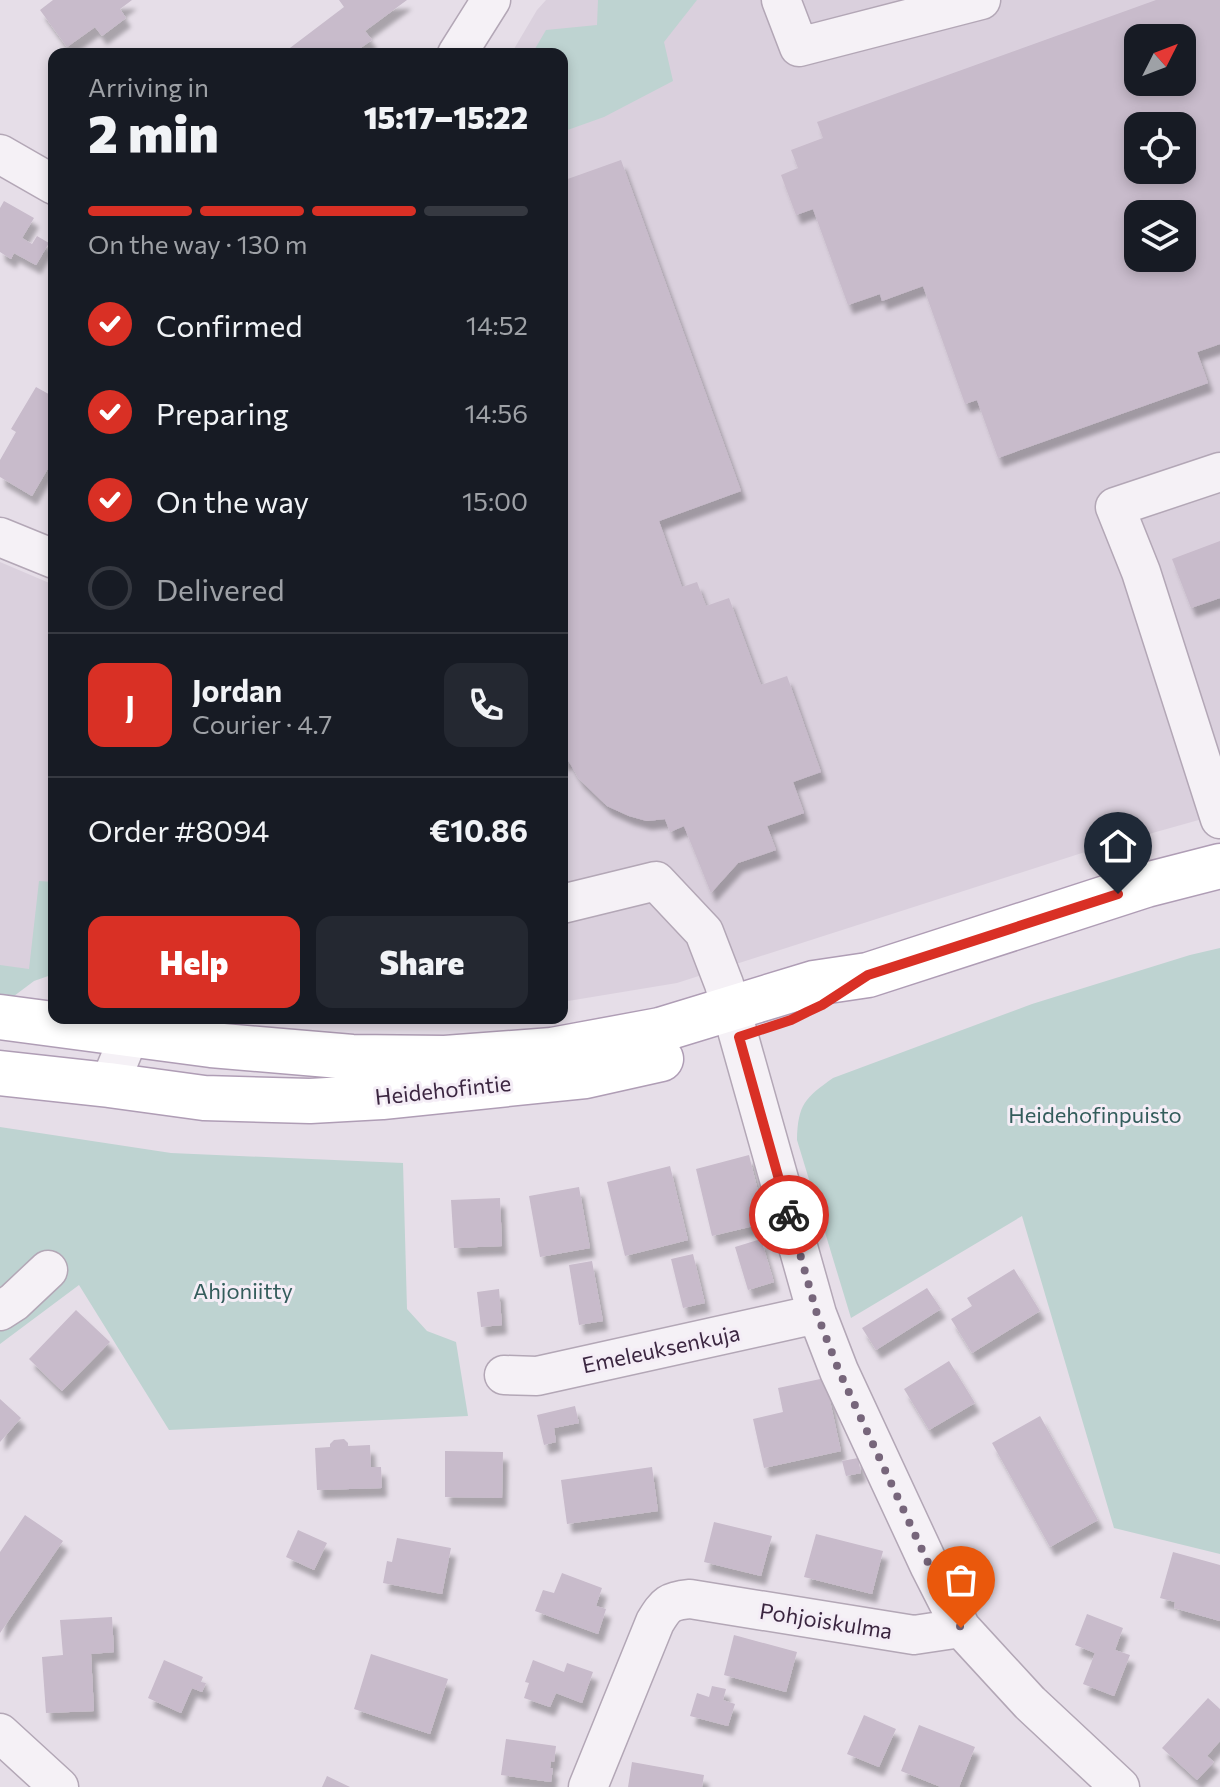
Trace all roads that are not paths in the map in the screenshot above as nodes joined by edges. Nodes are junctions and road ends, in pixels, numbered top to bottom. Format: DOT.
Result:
graph roads {
  1 [pos="491,0"];
  2 [pos="781,0"];
  3 [pos="981,0"];
  4 [pos="461,48"];
  5 [pos="0,154"];
  6 [pos="48,182"];
  7 [pos="1220,472"];
  8 [pos="0,537"];
  9 [pos="48,557"];
  10 [pos="1220,819"];
  11 [pos="1220,866"];
  12 [pos="568,903"];
  13 [pos="0,1017"];
  14 [pos="48,1020"];
  15 [pos="735,1023"];
  16 [pos="116,1025"];
  17 [pos="0,1073"];
  18 [pos="109,1085"];
  19 [pos="48,1270"];
  20 [pos="0,1311"];
  21 [pos="817,1314"];
  22 [pos="504,1375"];
  23 [pos="961,1628"];
  24 [pos="0,1733"];
  25 [pos="59,1787"];
  26 [pos="588,1787"];
  27 [pos="1120,1787"];
  1 -- 4 [label="street"];
  2 -- 3 [label="street"];
  5 -- 6 [label="street"];
  7 -- 10 [label="street"];
  8 -- 9 [label="street"];
  11 -- 15 [label="main road, Heidehofintie"];
  12 -- 15 [label="street"];
  13 -- 14 [label="main road, Heidehofintie"];
  15 -- 16 [label="main road, Heidehofintie"];
  15 -- 18 [label="main road, Heidehofintie"];
  15 -- 21 [label="street"];
  16 -- 18 [label="street"];
  17 -- 18 [label="main road, Heidehofintie"];
  19 -- 20 [label="street"];
  21 -- 22 [label="street, Emeleuksenkuja"];
  21 -- 23 [label="street"];
  23 -- 26 [label="street, Pohjoiskulma"];
  23 -- 27 [label="street"];
  24 -- 25 [label="street"];
}
